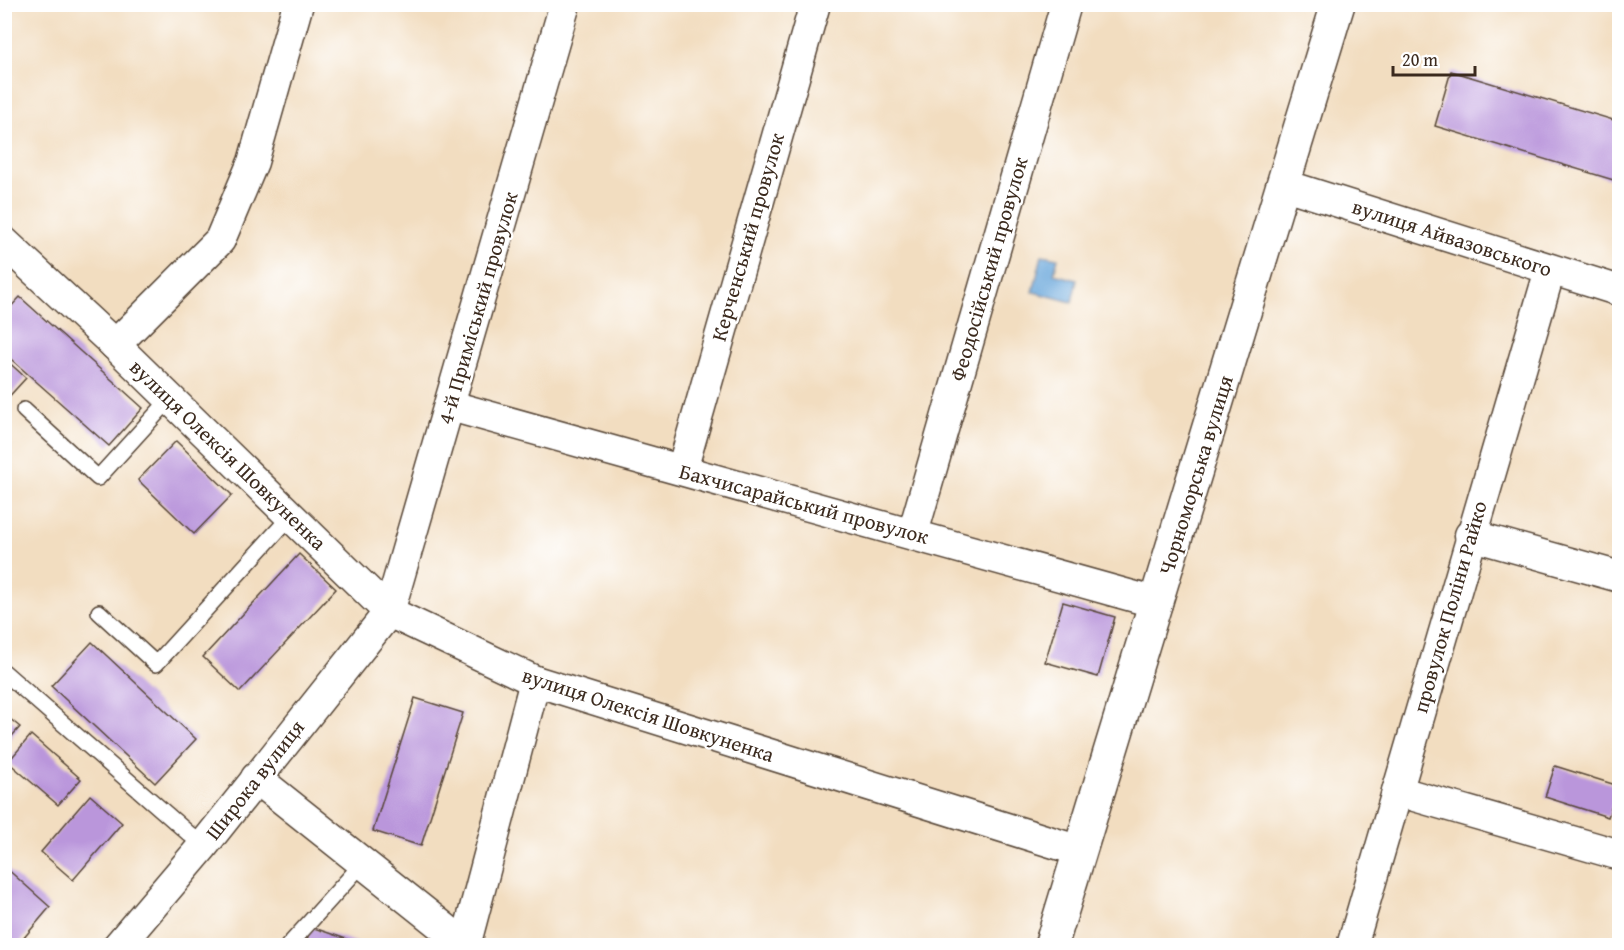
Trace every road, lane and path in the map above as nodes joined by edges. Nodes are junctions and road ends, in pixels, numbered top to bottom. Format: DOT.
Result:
graph roads {
  1 [pos="298,4"];
  2 [pos="565,4"];
  3 [pos="815,4"];
  4 [pos="1066,4"];
  5 [pos="1338,4"];
  6 [pos="1285,185"];
  7 [pos="4,242"];
  8 [pos="1550,270"];
  9 [pos="1620,291"];
  10 [pos="115,345"];
  11 [pos="169,400"];
  12 [pos="451,406"];
  13 [pos="24,410"];
  14 [pos="682,470"];
  15 [pos="290,517"];
  16 [pos="913,533"];
  17 [pos="1470,536"];
  18 [pos="1620,577"];
  19 [pos="1157,603"];
  20 [pos="99,612"];
  21 [pos="389,612"];
  22 [pos="4,672"];
  23 [pos="536,681"];
  24 [pos="256,778"];
  25 [pos="1397,790"];
  26 [pos="203,846"];
  27 [pos="1080,851"];
  28 [pos="1620,855"];
  29 [pos="363,864"];
  30 [pos="118,945"];
  31 [pos="288,945"];
  32 [pos="466,945"];
  33 [pos="1051,945"];
  34 [pos="1352,945"];
  1 -- 10 [label="street"];
  2 -- 12 [label="street, 4-й Приміський провулок"];
  3 -- 14 [label="street, Керченський провулок"];
  4 -- 16 [label="street, Феодосійський провулок"];
  5 -- 6 [label="street, Чорноморська вулиця"];
  6 -- 8 [label="street, вулиця Айвазовського"];
  6 -- 19 [label="street, Чорноморська вулиця"];
  7 -- 10 [label="street, вулиця Олексія Шовкуненка"];
  8 -- 9 [label="street, вулиця Айвазовського"];
  8 -- 17 [label="street, провулок Поліни Райко"];
  10 -- 11 [label="street, вулиця Олексія Шовкуненка"];
  11 -- 13 [label="lane"];
  11 -- 15 [label="street, вулиця Олексія Шовкуненка"];
  12 -- 14 [label="street, Бахчисарайський провулок"];
  12 -- 21 [label="street, 4-й Приміський провулок"];
  14 -- 16 [label="street, Бахчисарайський провулок"];
  15 -- 20 [label="lane"];
  15 -- 21 [label="street, вулиця Олексія Шовкуненка"];
  16 -- 19 [label="street, Бахчисарайський провулок"];
  17 -- 18 [label="street"];
  17 -- 25 [label="street, провулок Поліни Райко"];
  19 -- 27 [label="street, Чорноморська вулиця"];
  21 -- 23 [label="street, вулиця Олексія Шовкуненка"];
  21 -- 24 [label="street, Широка вулиця"];
  22 -- 26 [label="lane"];
  23 -- 27 [label="street, вулиця Олексія Шовкуненка"];
  23 -- 32 [label="street"];
  24 -- 26 [label="street, Широка вулиця"];
  24 -- 29 [label="street"];
  25 -- 28 [label="street"];
  25 -- 34 [label="street, провулок Поліни Райко"];
  26 -- 30 [label="street, Широка вулиця"];
  27 -- 33 [label="street, Чорноморська вулиця"];
  29 -- 31 [label="lane"];
  29 -- 32 [label="street"];
}
